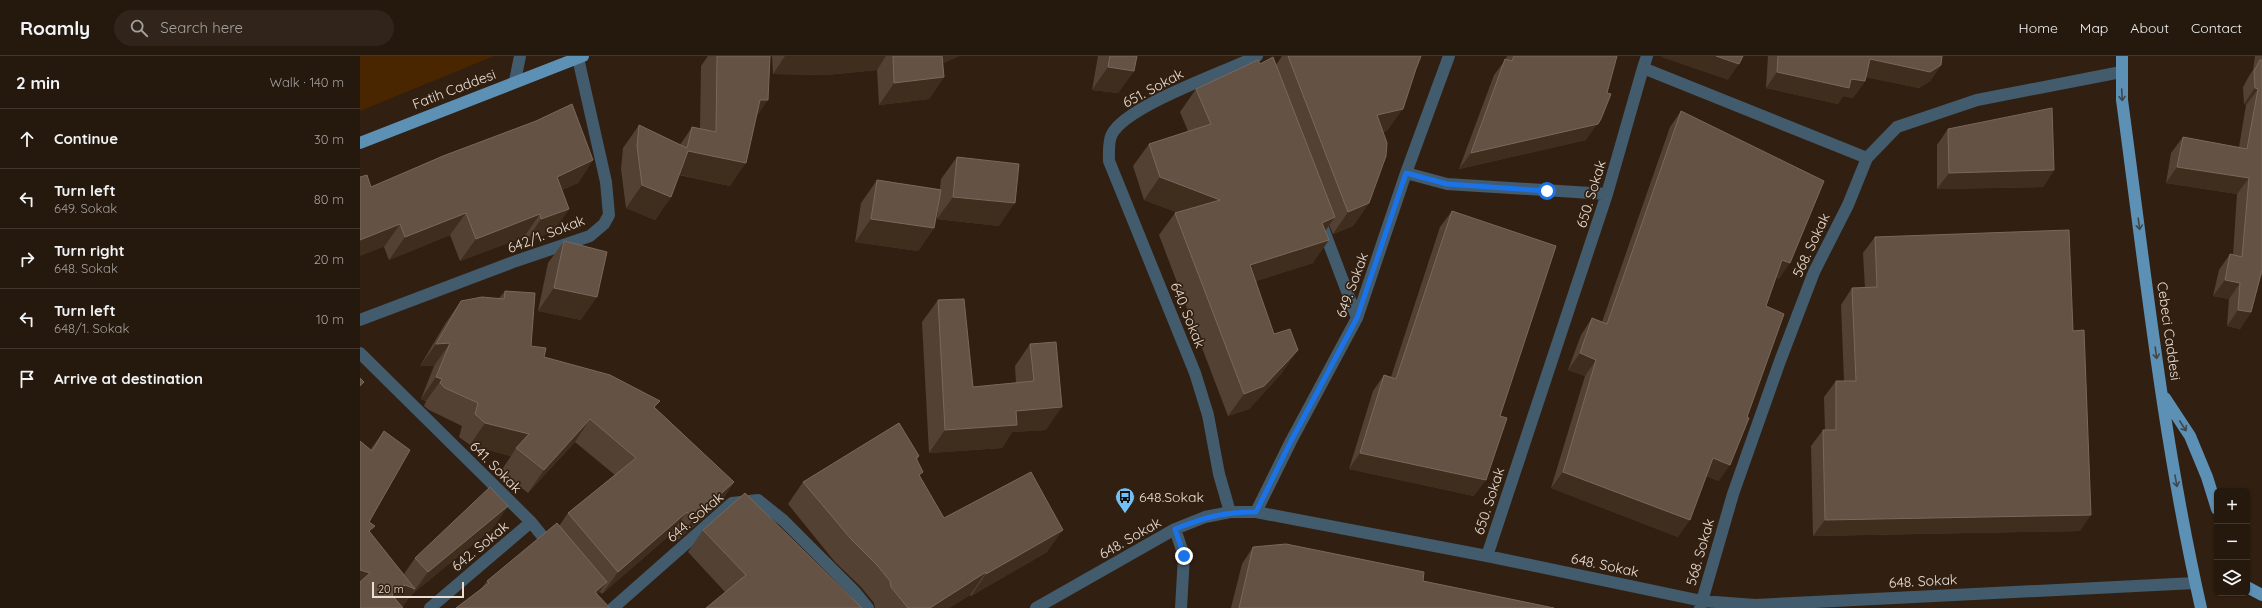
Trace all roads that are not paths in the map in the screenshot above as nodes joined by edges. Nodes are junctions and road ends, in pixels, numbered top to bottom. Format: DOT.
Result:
graph roads {
  1 [pos="520,56"];
  2 [pos="1256,56"];
  3 [pos="1449,56"];
  4 [pos="1647,56"];
  5 [pos="2122,56"];
  6 [pos="580,57"];
  7 [pos="1643,68"];
  8 [pos="1262,71"];
  9 [pos="2121,72"];
  10 [pos="515,81"];
  11 [pos="1112,134"];
  12 [pos="360,142"];
  13 [pos="1867,158"];
  14 [pos="1406,173"];
  15 [pos="1607,194"];
  16 [pos="1319,219"];
  17 [pos="1357,318"];
  18 [pos="360,320"];
  19 [pos="360,353"];
  20 [pos="2162,394"];
  21 [pos="2214,499"];
  22 [pos="1230,512"];
  23 [pos="1256,512"];
  24 [pos="531,522"];
  25 [pos="1175,529"];
  26 [pos="560,556"];
  27 [pos="1487,556"];
  28 [pos="2196,583"];
  29 [pos="2250,589"];
  30 [pos="2262,595"];
  31 [pos="1701,604"];
  32 [pos="430,608"];
  33 [pos="613,608"];
  34 [pos="868,608"];
  35 [pos="1036,608"];
  36 [pos="1181,608"];
  37 [pos="2201,608"];
  1 -- 10 [label="street"];
  2 -- 8 [label="street"];
  2 -- 11 [label="street, 651. Sokak"];
  3 -- 14 [label="street, 649. Sokak"];
  4 -- 7 [label="street, 650. Sokak"];
  5 -- 9 [label="main road, Cebeci Caddesi"];
  6 -- 10 [label="main road, Fatih Caddesi"];
  6 -- 18 [label="street, 642/1. Sokak"];
  7 -- 13 [label="street"];
  7 -- 15 [label="street, 650. Sokak"];
  9 -- 13 [label="street, 568. Sokak"];
  9 -- 20 [label="main road, Cebeci Caddesi, one-way"];
  10 -- 12 [label="main road, Fatih Caddesi"];
  11 -- 22 [label="street, 640. Sokak"];
  13 -- 31 [label="street, 568. Sokak"];
  14 -- 15 [label="street"];
  14 -- 17 [label="street, 649. Sokak"];
  15 -- 27 [label="street, 650. Sokak"];
  16 -- 17 [label="street"];
  17 -- 23 [label="street, 649. Sokak"];
  19 -- 24 [label="street, 641. Sokak"];
  20 -- 21 [label="main road, one-way"];
  20 -- 28 [label="main road, Cebeci Caddesi, one-way"];
  22 -- 23 [label="street, 648. Sokak"];
  22 -- 25 [label="street, 648. Sokak"];
  23 -- 27 [label="street, 648. Sokak"];
  24 -- 26 [label="street, 641. Sokak"];
  24 -- 32 [label="street, 642. Sokak"];
  25 -- 35 [label="street, 648. Sokak"];
  25 -- 36 [label="street"];
  27 -- 31 [label="street, 648. Sokak"];
  28 -- 31 [label="street, 648. Sokak"];
  28 -- 37 [label="main road, Cebeci Caddesi"];
  29 -- 30 [label="main road"];
  33 -- 34 [label="street, 644. Sokak"];
}
